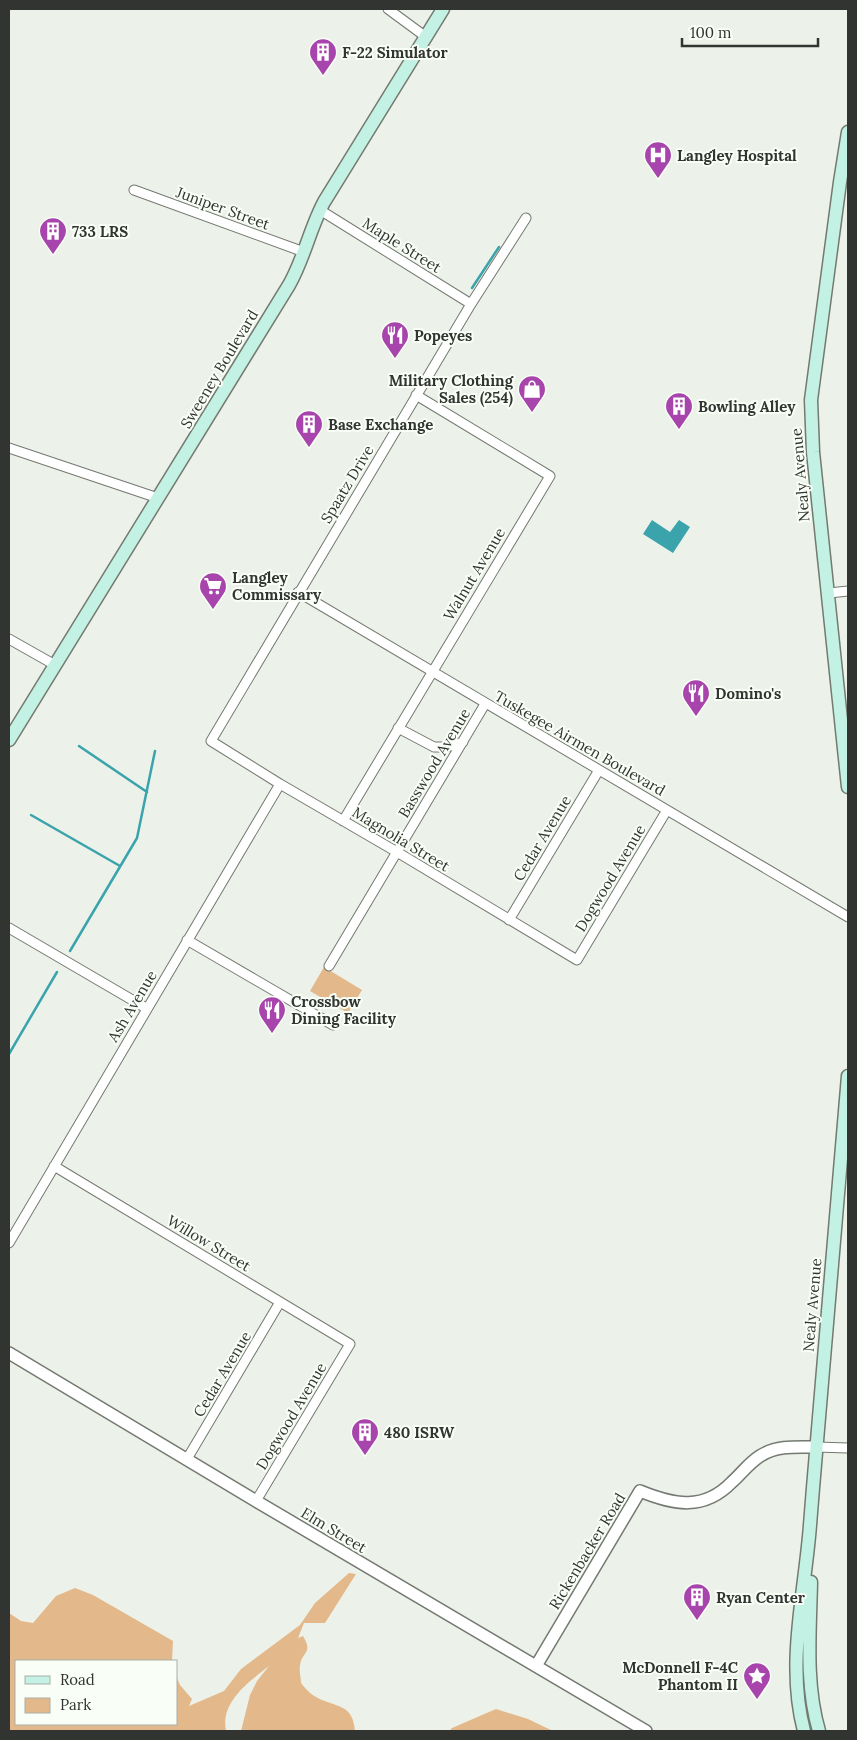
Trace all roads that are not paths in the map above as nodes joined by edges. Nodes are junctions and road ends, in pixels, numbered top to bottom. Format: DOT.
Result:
graph roads {
  1 [pos="388,9"];
  2 [pos="444,9"];
  3 [pos="426,37"];
  4 [pos="848,132"];
  5 [pos="134,190"];
  6 [pos="320,210"];
  7 [pos="526,218"];
  8 [pos="304,252"];
  9 [pos="471,304"];
  10 [pos="416,395"];
  11 [pos="9,448"];
  12 [pos="158,498"];
  13 [pos="848,591"];
  14 [pos="298,592"];
  15 [pos="829,593"];
  16 [pos="9,639"];
  17 [pos="55,665"];
  18 [pos="431,672"];
  19 [pos="486,704"];
  20 [pos="398,728"];
  21 [pos="9,740"];
  22 [pos="211,742"];
  23 [pos="462,742"];
  24 [pos="599,770"];
  25 [pos="280,784"];
  26 [pos="848,787"];
  27 [pos="667,810"];
  28 [pos="343,821"];
  29 [pos="397,852"];
  30 [pos="848,917"];
  31 [pos="509,920"];
  32 [pos="9,928"];
  33 [pos="187,940"];
  34 [pos="577,960"];
  35 [pos="329,966"];
  36 [pos="146,1008"];
  37 [pos="333,1025"];
  38 [pos="848,1076"];
  39 [pos="54,1166"];
  40 [pos="9,1243"];
  41 [pos="280,1302"];
  42 [pos="350,1344"];
  43 [pos="9,1353"];
  44 [pos="816,1448"];
  45 [pos="848,1448"];
  46 [pos="187,1459"];
  47 [pos="256,1502"];
  48 [pos="809,1537"];
  49 [pos="536,1666"];
  50 [pos="646,1731"];
  51 [pos="804,1731"];
  52 [pos="819,1731"];
  1 -- 3 [label="street"];
  2 -- 3 [label="main road, Sweeney Boulevard"];
  3 -- 6 [label="main road, Sweeney Boulevard"];
  4 -- 15 [label="main road, Nealy Avenue"];
  5 -- 8 [label="street, Juniper Street"];
  6 -- 8 [label="main road, Sweeney Boulevard"];
  6 -- 9 [label="street, Maple Street"];
  7 -- 9 [label="street, Spaatz Drive"];
  8 -- 12 [label="main road, Sweeney Boulevard"];
  9 -- 10 [label="street, Spaatz Drive"];
  10 -- 14 [label="street, Spaatz Drive"];
  10 -- 18 [label="street, Walnut Avenue"];
  11 -- 12 [label="street"];
  12 -- 17 [label="main road, Sweeney Boulevard"];
  13 -- 15 [label="street"];
  14 -- 18 [label="street, Tuskegee Airmen Boulevard"];
  14 -- 22 [label="street, Spaatz Drive"];
  15 -- 26 [label="main road, Nealy Avenue"];
  16 -- 17 [label="street"];
  17 -- 21 [label="main road, Sweeney Boulevard"];
  18 -- 19 [label="street, Tuskegee Airmen Boulevard"];
  18 -- 20 [label="street, Walnut Avenue"];
  19 -- 23 [label="street, Basswood Avenue"];
  19 -- 24 [label="street, Tuskegee Airmen Boulevard"];
  20 -- 23 [label="street"];
  20 -- 28 [label="street, Walnut Avenue"];
  22 -- 25 [label="street, Magnolia Street"];
  23 -- 29 [label="street, Basswood Avenue"];
  24 -- 27 [label="street, Tuskegee Airmen Boulevard"];
  24 -- 31 [label="street, Cedar Avenue"];
  25 -- 28 [label="street, Magnolia Street"];
  25 -- 33 [label="street, Ash Avenue"];
  27 -- 30 [label="street, Tuskegee Airmen Boulevard"];
  27 -- 34 [label="street, Dogwood Avenue"];
  28 -- 29 [label="street, Magnolia Street"];
  29 -- 31 [label="street, Magnolia Street"];
  29 -- 35 [label="street, Basswood Avenue"];
  31 -- 34 [label="street, Magnolia Street"];
  32 -- 36 [label="street"];
  33 -- 36 [label="street, Ash Avenue"];
  33 -- 37 [label="street"];
  36 -- 39 [label="street, Ash Avenue"];
  38 -- 44 [label="main road, Nealy Avenue"];
  39 -- 40 [label="street, Ash Avenue"];
  39 -- 41 [label="street, Willow Street"];
  41 -- 42 [label="street, Willow Street"];
  41 -- 46 [label="street, Cedar Avenue"];
  42 -- 47 [label="street, Dogwood Avenue"];
  43 -- 46 [label="street, Elm Street"];
  44 -- 45 [label="street"];
  44 -- 48 [label="main road, Nealy Avenue"];
  44 -- 49 [label="street, Rickenbacker Road"];
  46 -- 47 [label="street, Elm Street"];
  47 -- 49 [label="street, Elm Street"];
  48 -- 51 [label="main road"];
  48 -- 52 [label="main road"];
  49 -- 50 [label="street, Elm Street"];
}
